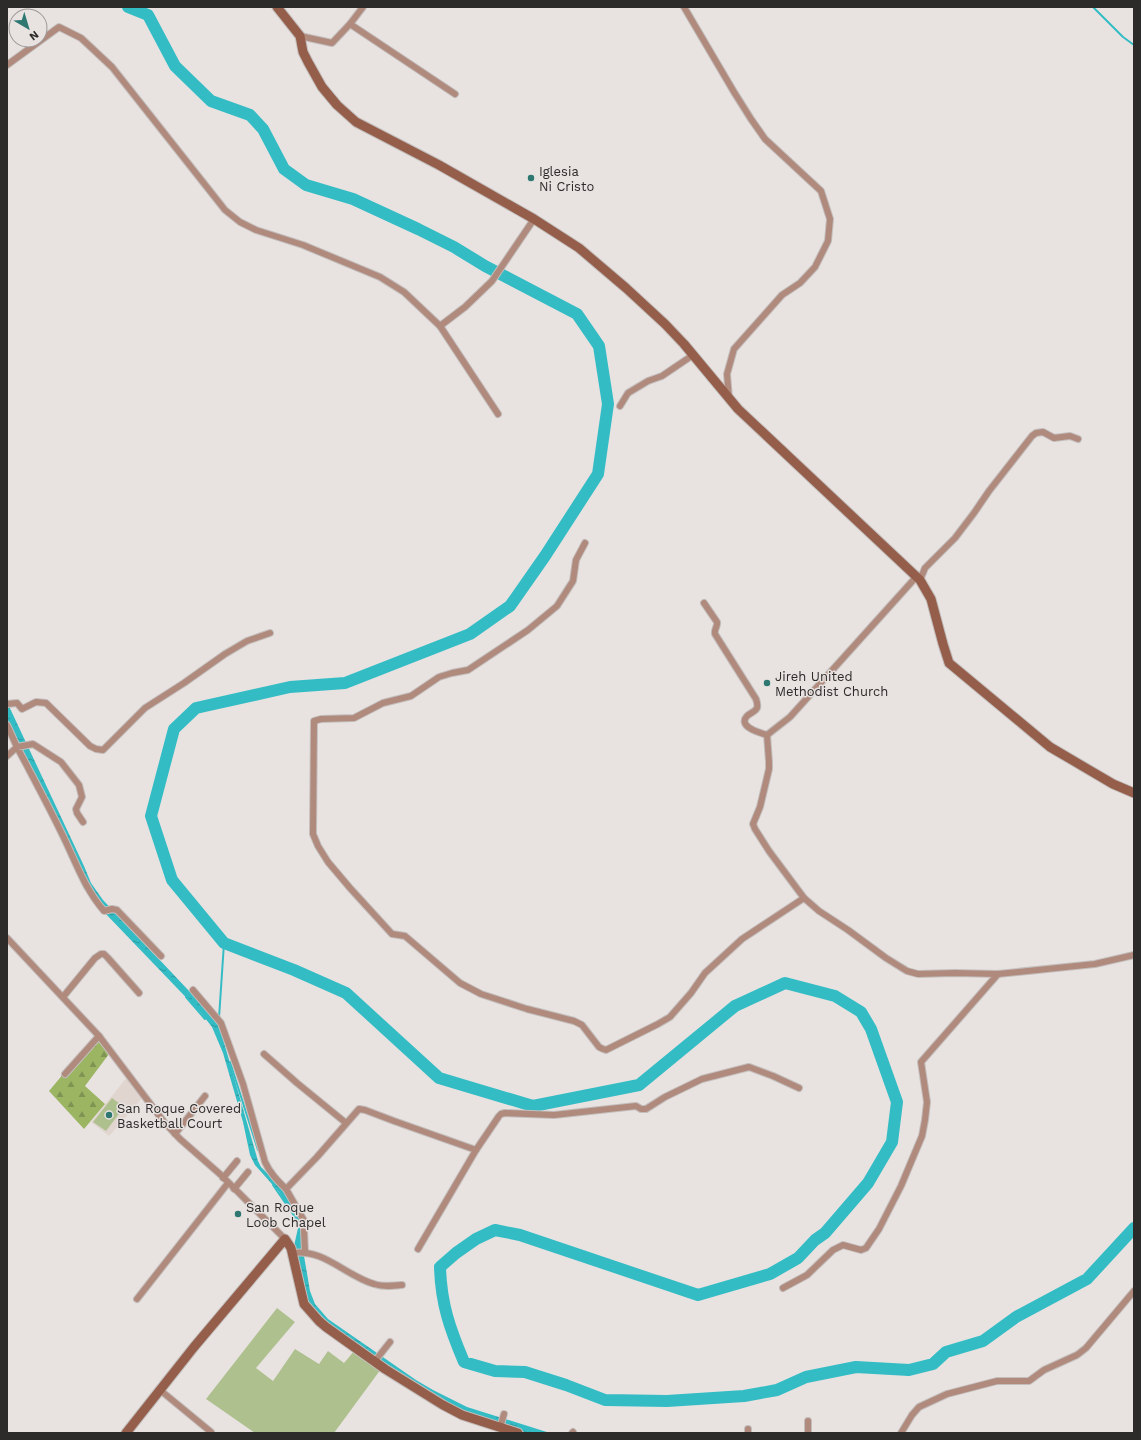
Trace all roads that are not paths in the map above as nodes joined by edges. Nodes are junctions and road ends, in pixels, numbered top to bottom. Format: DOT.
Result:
graph roads {
  1 [pos="277,7"];
  2 [pos="363,7"];
  3 [pos="684,7"];
  4 [pos="350,24"];
  5 [pos="300,36"];
  6 [pos="7,65"];
  7 [pos="455,94"];
  8 [pos="534,219"];
  9 [pos="440,326"];
  10 [pos="693,355"];
  11 [pos="729,398"];
  12 [pos="620,406"];
  13 [pos="498,414"];
  14 [pos="1078,439"];
  15 [pos="585,543"];
  16 [pos="918,578"];
  17 [pos="704,603"];
  18 [pos="270,633"];
  19 [pos="7,704"];
  20 [pos="7,725"];
  21 [pos="767,735"];
  22 [pos="21,746"];
  23 [pos="7,756"];
  24 [pos="1134,793"];
  25 [pos="83,822"];
  26 [pos="804,898"];
  27 [pos="7,938"];
  28 [pos="1134,955"];
  29 [pos="161,956"];
  30 [pos="998,974"];
  31 [pos="192,990"];
  32 [pos="139,993"];
  33 [pos="63,997"];
  34 [pos="99,1036"];
  35 [pos="264,1054"];
  36 [pos="65,1074"];
  37 [pos="799,1088"];
  38 [pos="205,1096"];
  39 [pos="346,1123"];
  40 [pos="175,1134"];
  41 [pos="476,1150"];
  42 [pos="237,1161"];
  43 [pos="248,1172"];
  44 [pos="223,1178"];
  45 [pos="228,1183"];
  46 [pos="234,1189"];
  47 [pos="286,1189"];
  48 [pos="285,1238"];
  49 [pos="418,1249"];
  50 [pos="304,1252"];
  51 [pos="293,1253"];
  52 [pos="402,1285"];
  53 [pos="783,1288"];
  54 [pos="1134,1291"];
  55 [pos="137,1299"];
  56 [pos="390,1342"];
  57 [pos="377,1358"];
  58 [pos="160,1390"];
  59 [pos="504,1414"];
  60 [pos="808,1421"];
  61 [pos="501,1426"];
  62 [pos="211,1432"];
  63 [pos="126,1433"];
  64 [pos="518,1433"];
  65 [pos="808,1433"];
  66 [pos="901,1433"];
  1 -- 5 [label="street"];
  2 -- 4 [label="street"];
  3 -- 11 [label="street"];
  4 -- 5 [label="street"];
  4 -- 7 [label="street"];
  5 -- 8 [label="street"];
  6 -- 9 [label="street"];
  8 -- 9 [label="street"];
  8 -- 10 [label="street"];
  9 -- 13 [label="street"];
  10 -- 11 [label="street"];
  10 -- 12 [label="street"];
  11 -- 16 [label="street"];
  14 -- 16 [label="street"];
  15 -- 26 [label="street"];
  16 -- 21 [label="street"];
  16 -- 24 [label="street"];
  17 -- 21 [label="street"];
  18 -- 19 [label="street"];
  20 -- 22 [label="street"];
  21 -- 26 [label="street"];
  22 -- 23 [label="street"];
  22 -- 25 [label="street"];
  22 -- 29 [label="street"];
  26 -- 30 [label="street"];
  27 -- 33 [label="street"];
  28 -- 30 [label="street"];
  30 -- 53 [label="street"];
  31 -- 47 [label="street"];
  32 -- 33 [label="street"];
  33 -- 34 [label="street"];
  34 -- 36 [label="street"];
  34 -- 40 [label="street"];
  35 -- 39 [label="street"];
  37 -- 41 [label="street"];
  38 -- 40 [label="street"];
  39 -- 41 [label="street"];
  39 -- 47 [label="street"];
  40 -- 44 [label="street"];
  41 -- 49 [label="street"];
  42 -- 44 [label="street"];
  43 -- 46 [label="street"];
  44 -- 45 [label="street"];
  45 -- 46 [label="street"];
  45 -- 55 [label="street"];
  46 -- 48 [label="street"];
  47 -- 50 [label="street"];
  48 -- 51 [label="street"];
  48 -- 58 [label="street"];
  50 -- 51 [label="street"];
  50 -- 52 [label="street"];
  51 -- 57 [label="street"];
  54 -- 66 [label="street"];
  56 -- 57 [label="street"];
  57 -- 61 [label="street"];
  58 -- 62 [label="street"];
  58 -- 63 [label="street"];
  59 -- 61 [label="street"];
  60 -- 65 [label="street"];
  61 -- 64 [label="street"];
}
